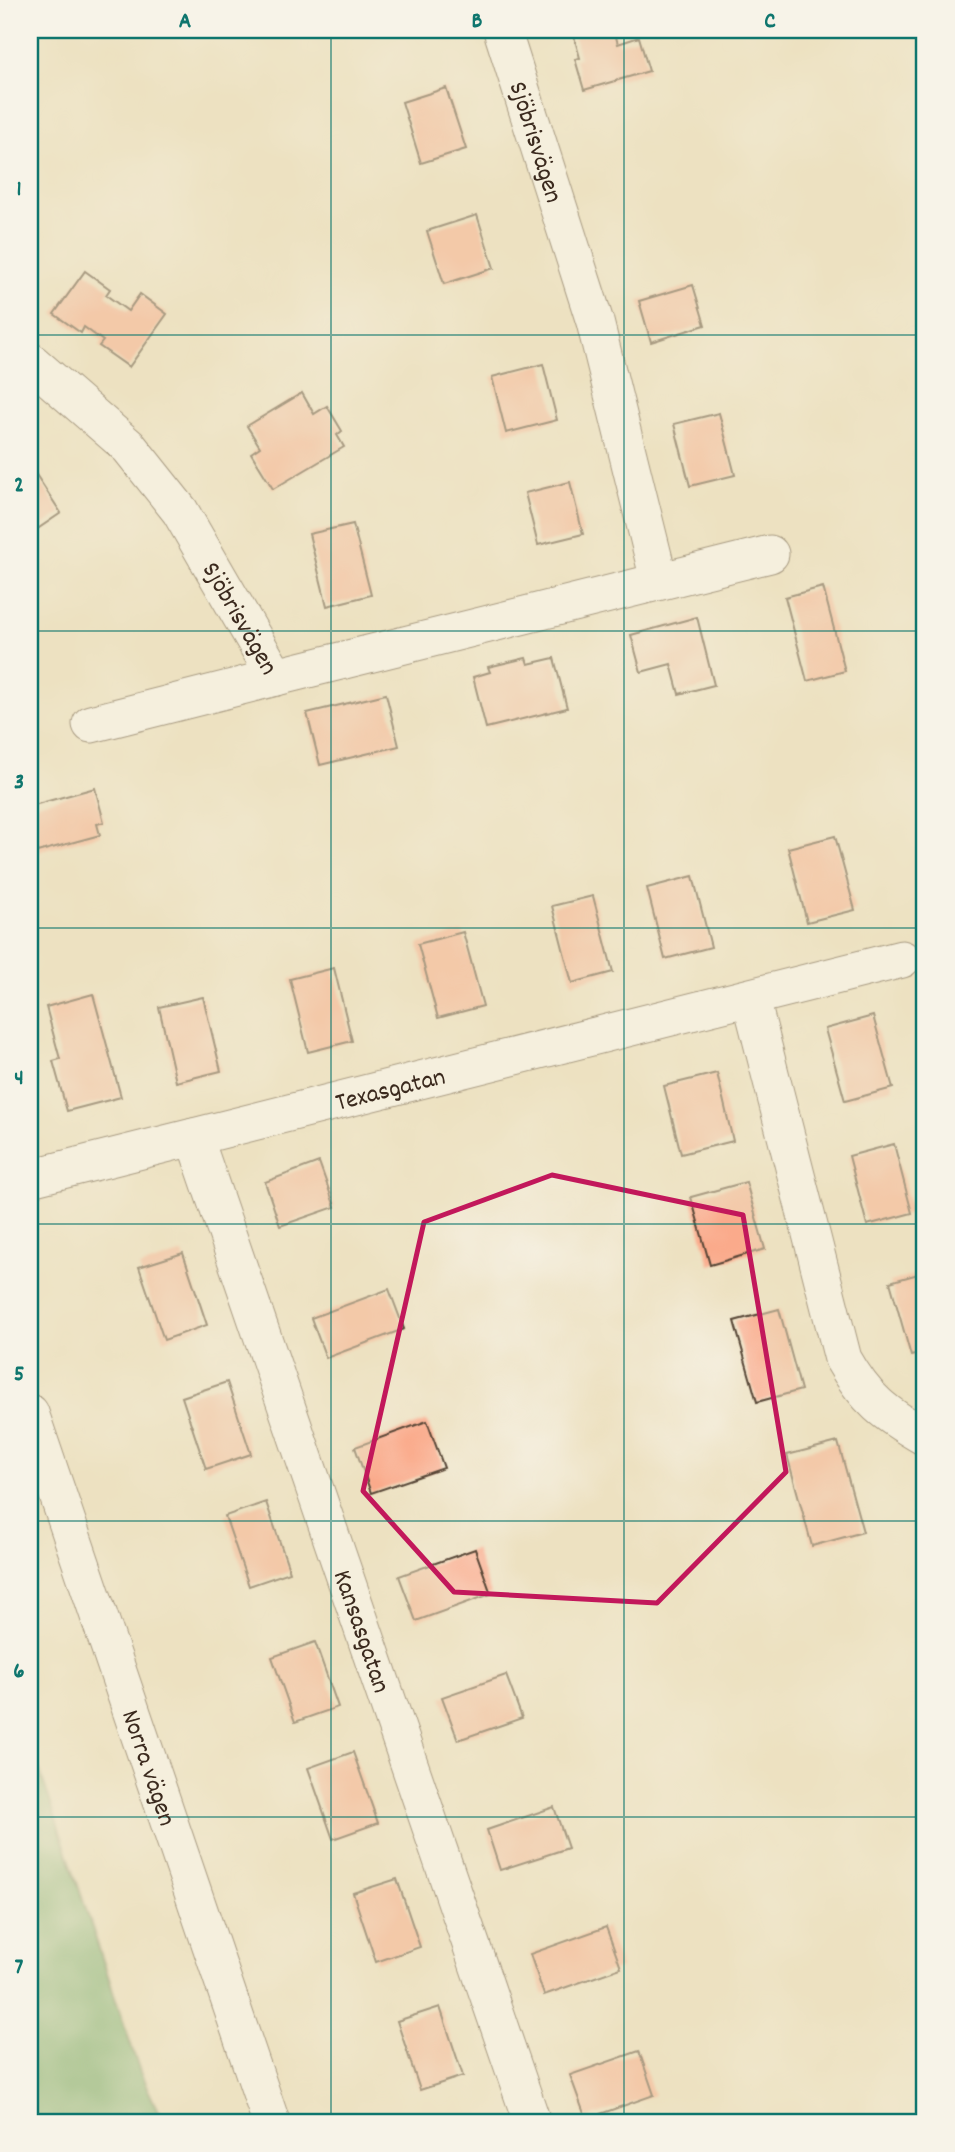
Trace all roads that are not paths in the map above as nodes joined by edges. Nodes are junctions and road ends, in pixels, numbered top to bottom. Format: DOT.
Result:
graph roads {
  1 [pos="502,30"];
  2 [pos="30,361"];
  3 [pos="770,554"];
  4 [pos="659,580"];
  5 [pos="276,677"];
  6 [pos="91,724"];
  7 [pos="902,960"];
  8 [pos="751,999"];
  9 [pos="194,1137"];
  10 [pos="30,1178"];
  11 [pos="30,1413"];
  12 [pos="925,1437"];
  13 [pos="271,2122"];
  14 [pos="532,2122"];
  1 -- 4 [label="street, Sjöbrisvägen"];
  2 -- 5 [label="street, Sjöbrisvägen"];
  3 -- 4 [label="street, Sjöbrisvägen"];
  4 -- 5 [label="street, Sjöbrisvägen"];
  5 -- 6 [label="street"];
  7 -- 8 [label="street, Texasgatan"];
  8 -- 9 [label="street, Texasgatan"];
  8 -- 12 [label="street"];
  9 -- 10 [label="street, Texasgatan"];
  9 -- 14 [label="street, Kansasgatan"];
  11 -- 13 [label="street, Norra vägen"];
}
